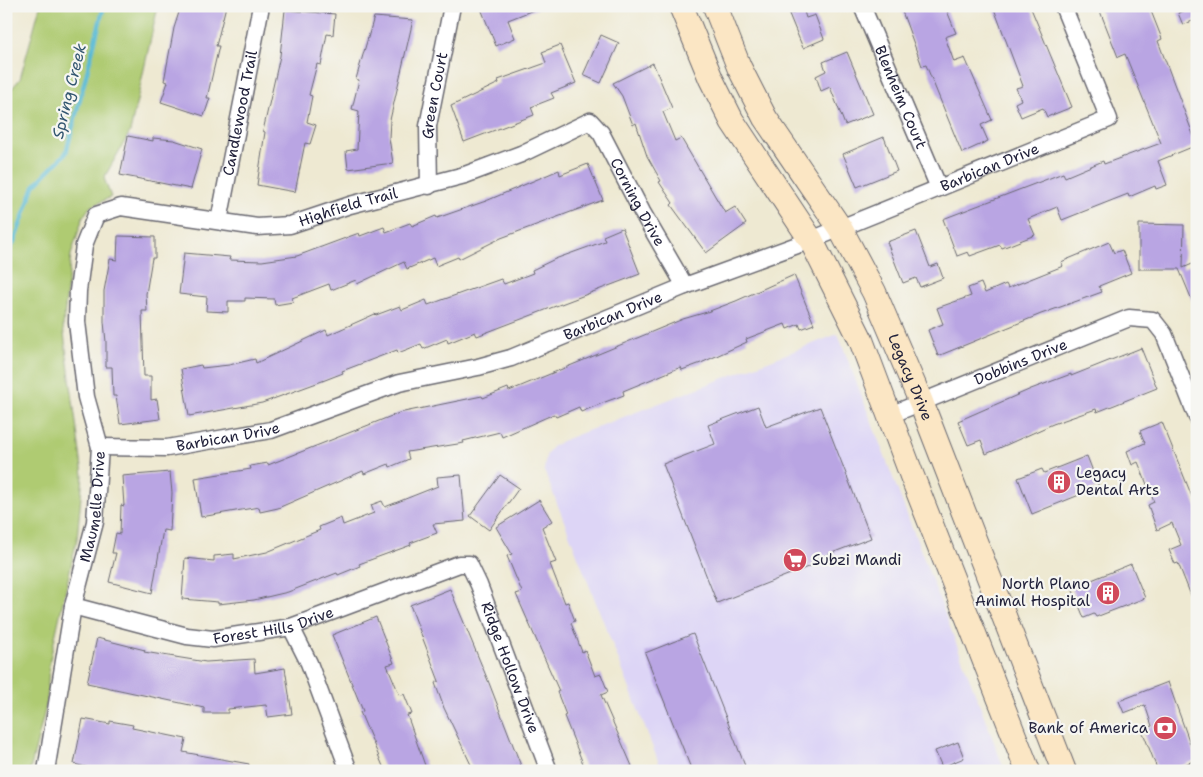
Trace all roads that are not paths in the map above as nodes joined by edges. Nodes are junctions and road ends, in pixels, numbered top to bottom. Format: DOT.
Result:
graph roads {
  1 [pos="261,6"];
  2 [pos="452,6"];
  3 [pos="681,6"];
  4 [pos="715,6"];
  5 [pos="862,6"];
  6 [pos="1063,6"];
  7 [pos="590,121"];
  8 [pos="429,186"];
  9 [pos="939,188"];
  10 [pos="96,215"];
  11 [pos="219,221"];
  12 [pos="840,228"];
  13 [pos="811,240"];
  14 [pos="685,286"];
  15 [pos="921,402"];
  16 [pos="890,414"];
  17 [pos="1197,417"];
  18 [pos="100,447"];
  19 [pos="964,516"];
  20 [pos="932,530"];
  21 [pos="469,564"];
  22 [pos="73,606"];
  23 [pos="969,620"];
  24 [pos="291,627"];
  25 [pos="1032,685"];
  26 [pos="46,771"];
  27 [pos="349,771"];
  28 [pos="549,771"];
  29 [pos="1028,771"];
  30 [pos="1064,771"];
  1 -- 11 [label="street, Candlewood Trail"];
  2 -- 8 [label="street, Green Court"];
  3 -- 13 [label="main road"];
  4 -- 12 [label="main road, Legacy Drive"];
  5 -- 9 [label="street, Blenheim Court"];
  6 -- 9 [label="street, Barbican Drive"];
  7 -- 8 [label="street, Highfield Trail"];
  7 -- 14 [label="street, Corning Drive"];
  8 -- 11 [label="street, Highfield Trail"];
  9 -- 12 [label="street, Barbican Drive"];
  10 -- 11 [label="street, Highfield Trail"];
  10 -- 18 [label="street, Maumelle Drive"];
  12 -- 13 [label="street, Barbican Drive"];
  12 -- 15 [label="main road, Legacy Drive"];
  13 -- 14 [label="street, Barbican Drive"];
  13 -- 16 [label="main road"];
  14 -- 18 [label="street, Barbican Drive"];
  15 -- 16 [label="street, Dobbins Drive"];
  15 -- 17 [label="street, Dobbins Drive"];
  15 -- 19 [label="main road, Legacy Drive"];
  16 -- 20 [label="main road"];
  18 -- 22 [label="street, Maumelle Drive"];
  19 -- 20 [label="main road"];
  19 -- 25 [label="main road, Legacy Drive"];
  20 -- 23 [label="main road"];
  21 -- 24 [label="street, Forest Hills Drive"];
  21 -- 28 [label="street, Ridge Hollow Drive"];
  22 -- 24 [label="street, Forest Hills Drive"];
  22 -- 26 [label="street, Maumelle Drive"];
  23 -- 25 [label="main road"];
  23 -- 29 [label="main road"];
  24 -- 27 [label="street"];
  25 -- 30 [label="main road, Legacy Drive"];
}
